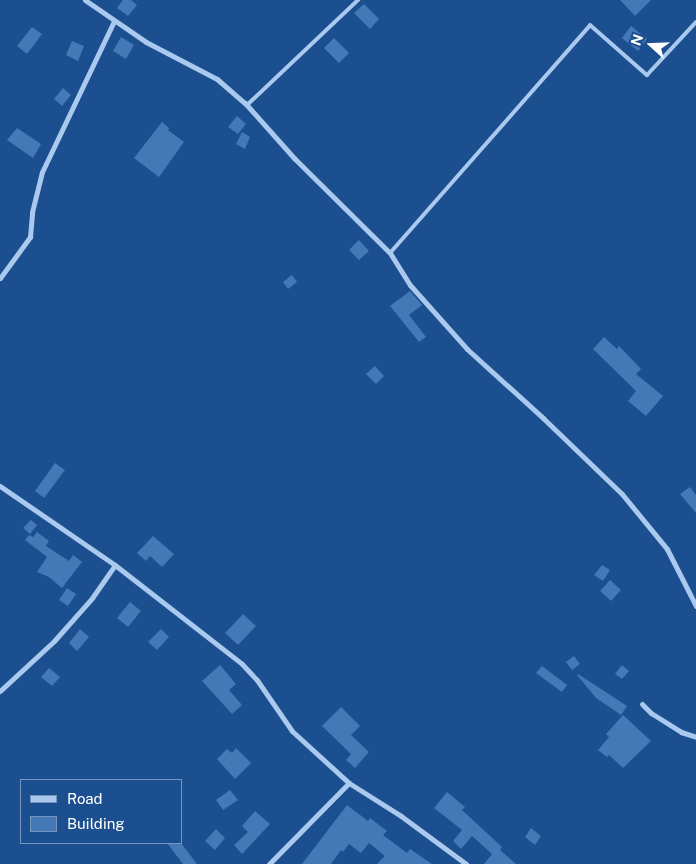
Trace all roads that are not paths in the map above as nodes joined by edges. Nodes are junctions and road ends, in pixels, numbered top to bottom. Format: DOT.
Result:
graph roads {
  1 [pos="85,0"];
  2 [pos="358,0"];
  3 [pos="114,21"];
  4 [pos="696,22"];
  5 [pos="247,105"];
  6 [pos="390,253"];
  7 [pos="0,278"];
  8 [pos="0,486"];
  9 [pos="115,565"];
  10 [pos="696,606"];
  11 [pos="0,691"];
  12 [pos="642,704"];
  13 [pos="696,737"];
  14 [pos="349,783"];
  15 [pos="269,864"];
  16 [pos="466,864"];
  1 -- 3 [label="street"];
  2 -- 5 [label="lane"];
  3 -- 5 [label="street"];
  3 -- 7 [label="street"];
  4 -- 6 [label="lane"];
  5 -- 6 [label="street"];
  6 -- 10 [label="street"];
  8 -- 9 [label="street"];
  9 -- 11 [label="street"];
  9 -- 14 [label="street"];
  12 -- 13 [label="street"];
  14 -- 15 [label="street"];
  14 -- 16 [label="street"];
}
